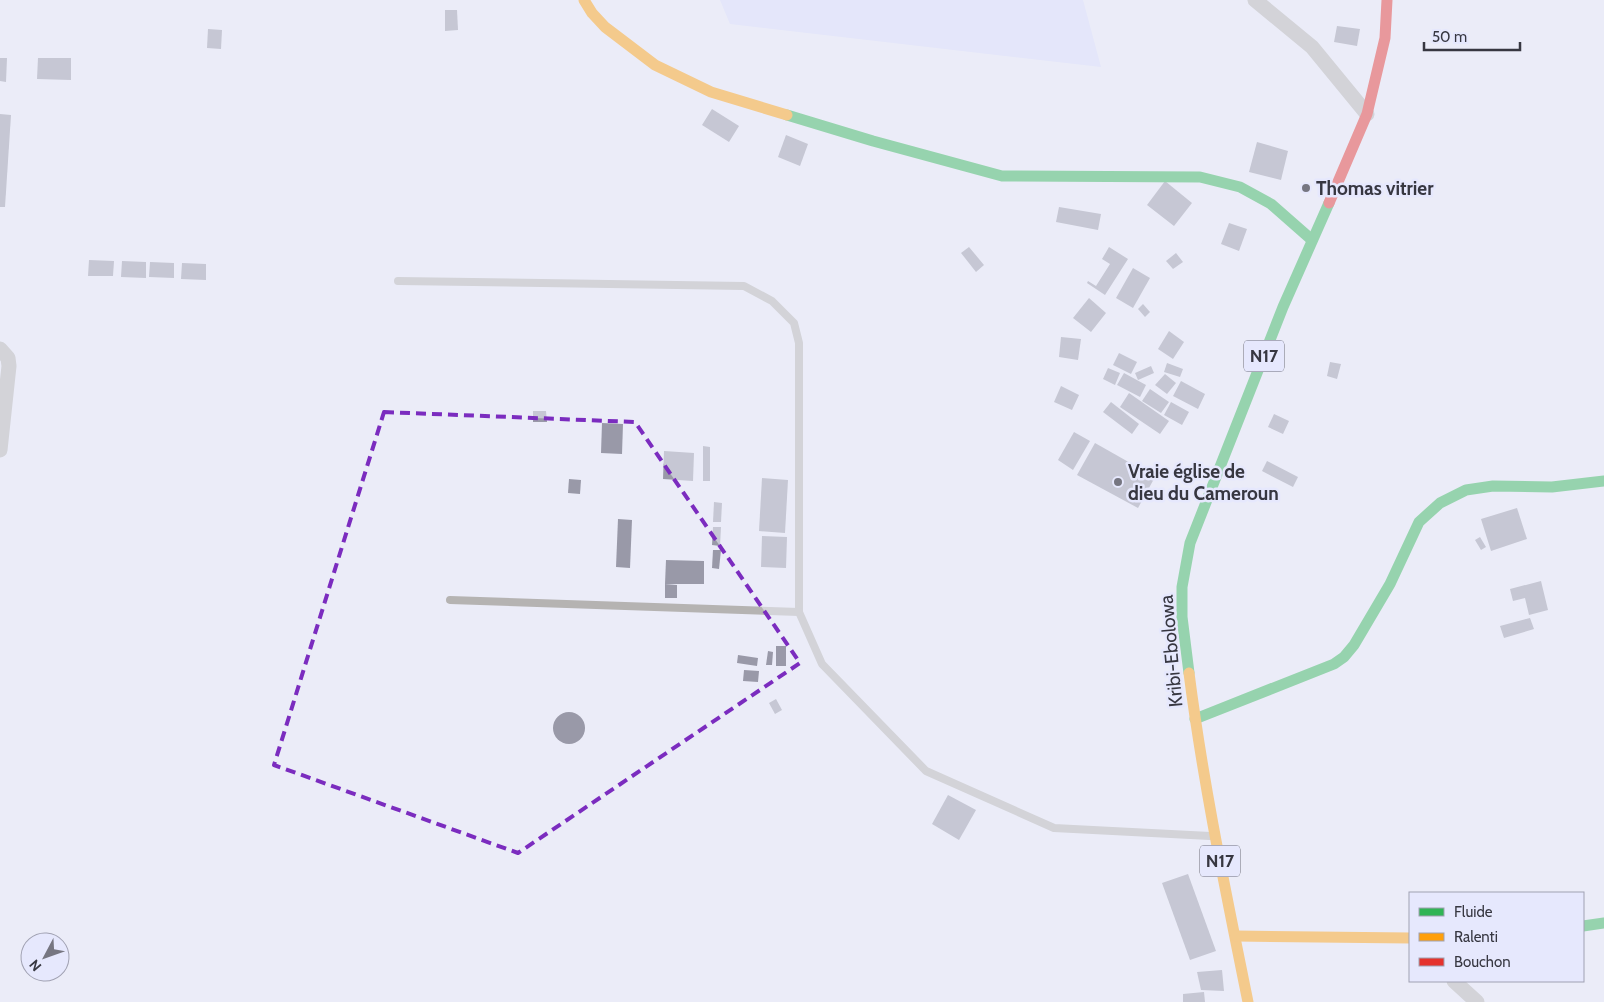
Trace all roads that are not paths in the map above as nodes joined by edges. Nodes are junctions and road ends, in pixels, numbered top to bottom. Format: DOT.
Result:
graph roads {
  1 [pos="584,0"];
  2 [pos="1255,0"];
  3 [pos="1387,0"];
  4 [pos="1367,114"];
  5 [pos="1312,240"];
  6 [pos="398,281"];
  7 [pos="0,349"];
  8 [pos="0,450"];
  9 [pos="1604,481"];
  10 [pos="450,600"];
  11 [pos="799,612"];
  12 [pos="1195,719"];
  13 [pos="1215,836"];
  14 [pos="1604,923"];
  15 [pos="1584,926"];
  16 [pos="1236,936"];
  17 [pos="1409,938"];
  18 [pos="1455,982"];
  19 [pos="1248,1002"];
  20 [pos="1477,1002"];
  1 -- 5 [label="main road"];
  2 -- 4 [label="street"];
  3 -- 4 [label="main road, Kribi-Ebolowa / N17"];
  4 -- 5 [label="main road, Kribi-Ebolowa / N17"];
  5 -- 12 [label="main road, Kribi-Ebolowa / N17"];
  6 -- 11 [label="lane"];
  7 -- 8 [label="street"];
  9 -- 12 [label="main road"];
  10 -- 11 [label="lane"];
  11 -- 13 [label="lane"];
  12 -- 13 [label="main road, Kribi-Ebolowa / N17"];
  13 -- 16 [label="main road, Kribi-Ebolowa / N17"];
  14 -- 15 [label="main road"];
  16 -- 17 [label="main road"];
  16 -- 19 [label="main road, Kribi-Ebolowa / N17"];
  18 -- 20 [label="street"];
}
